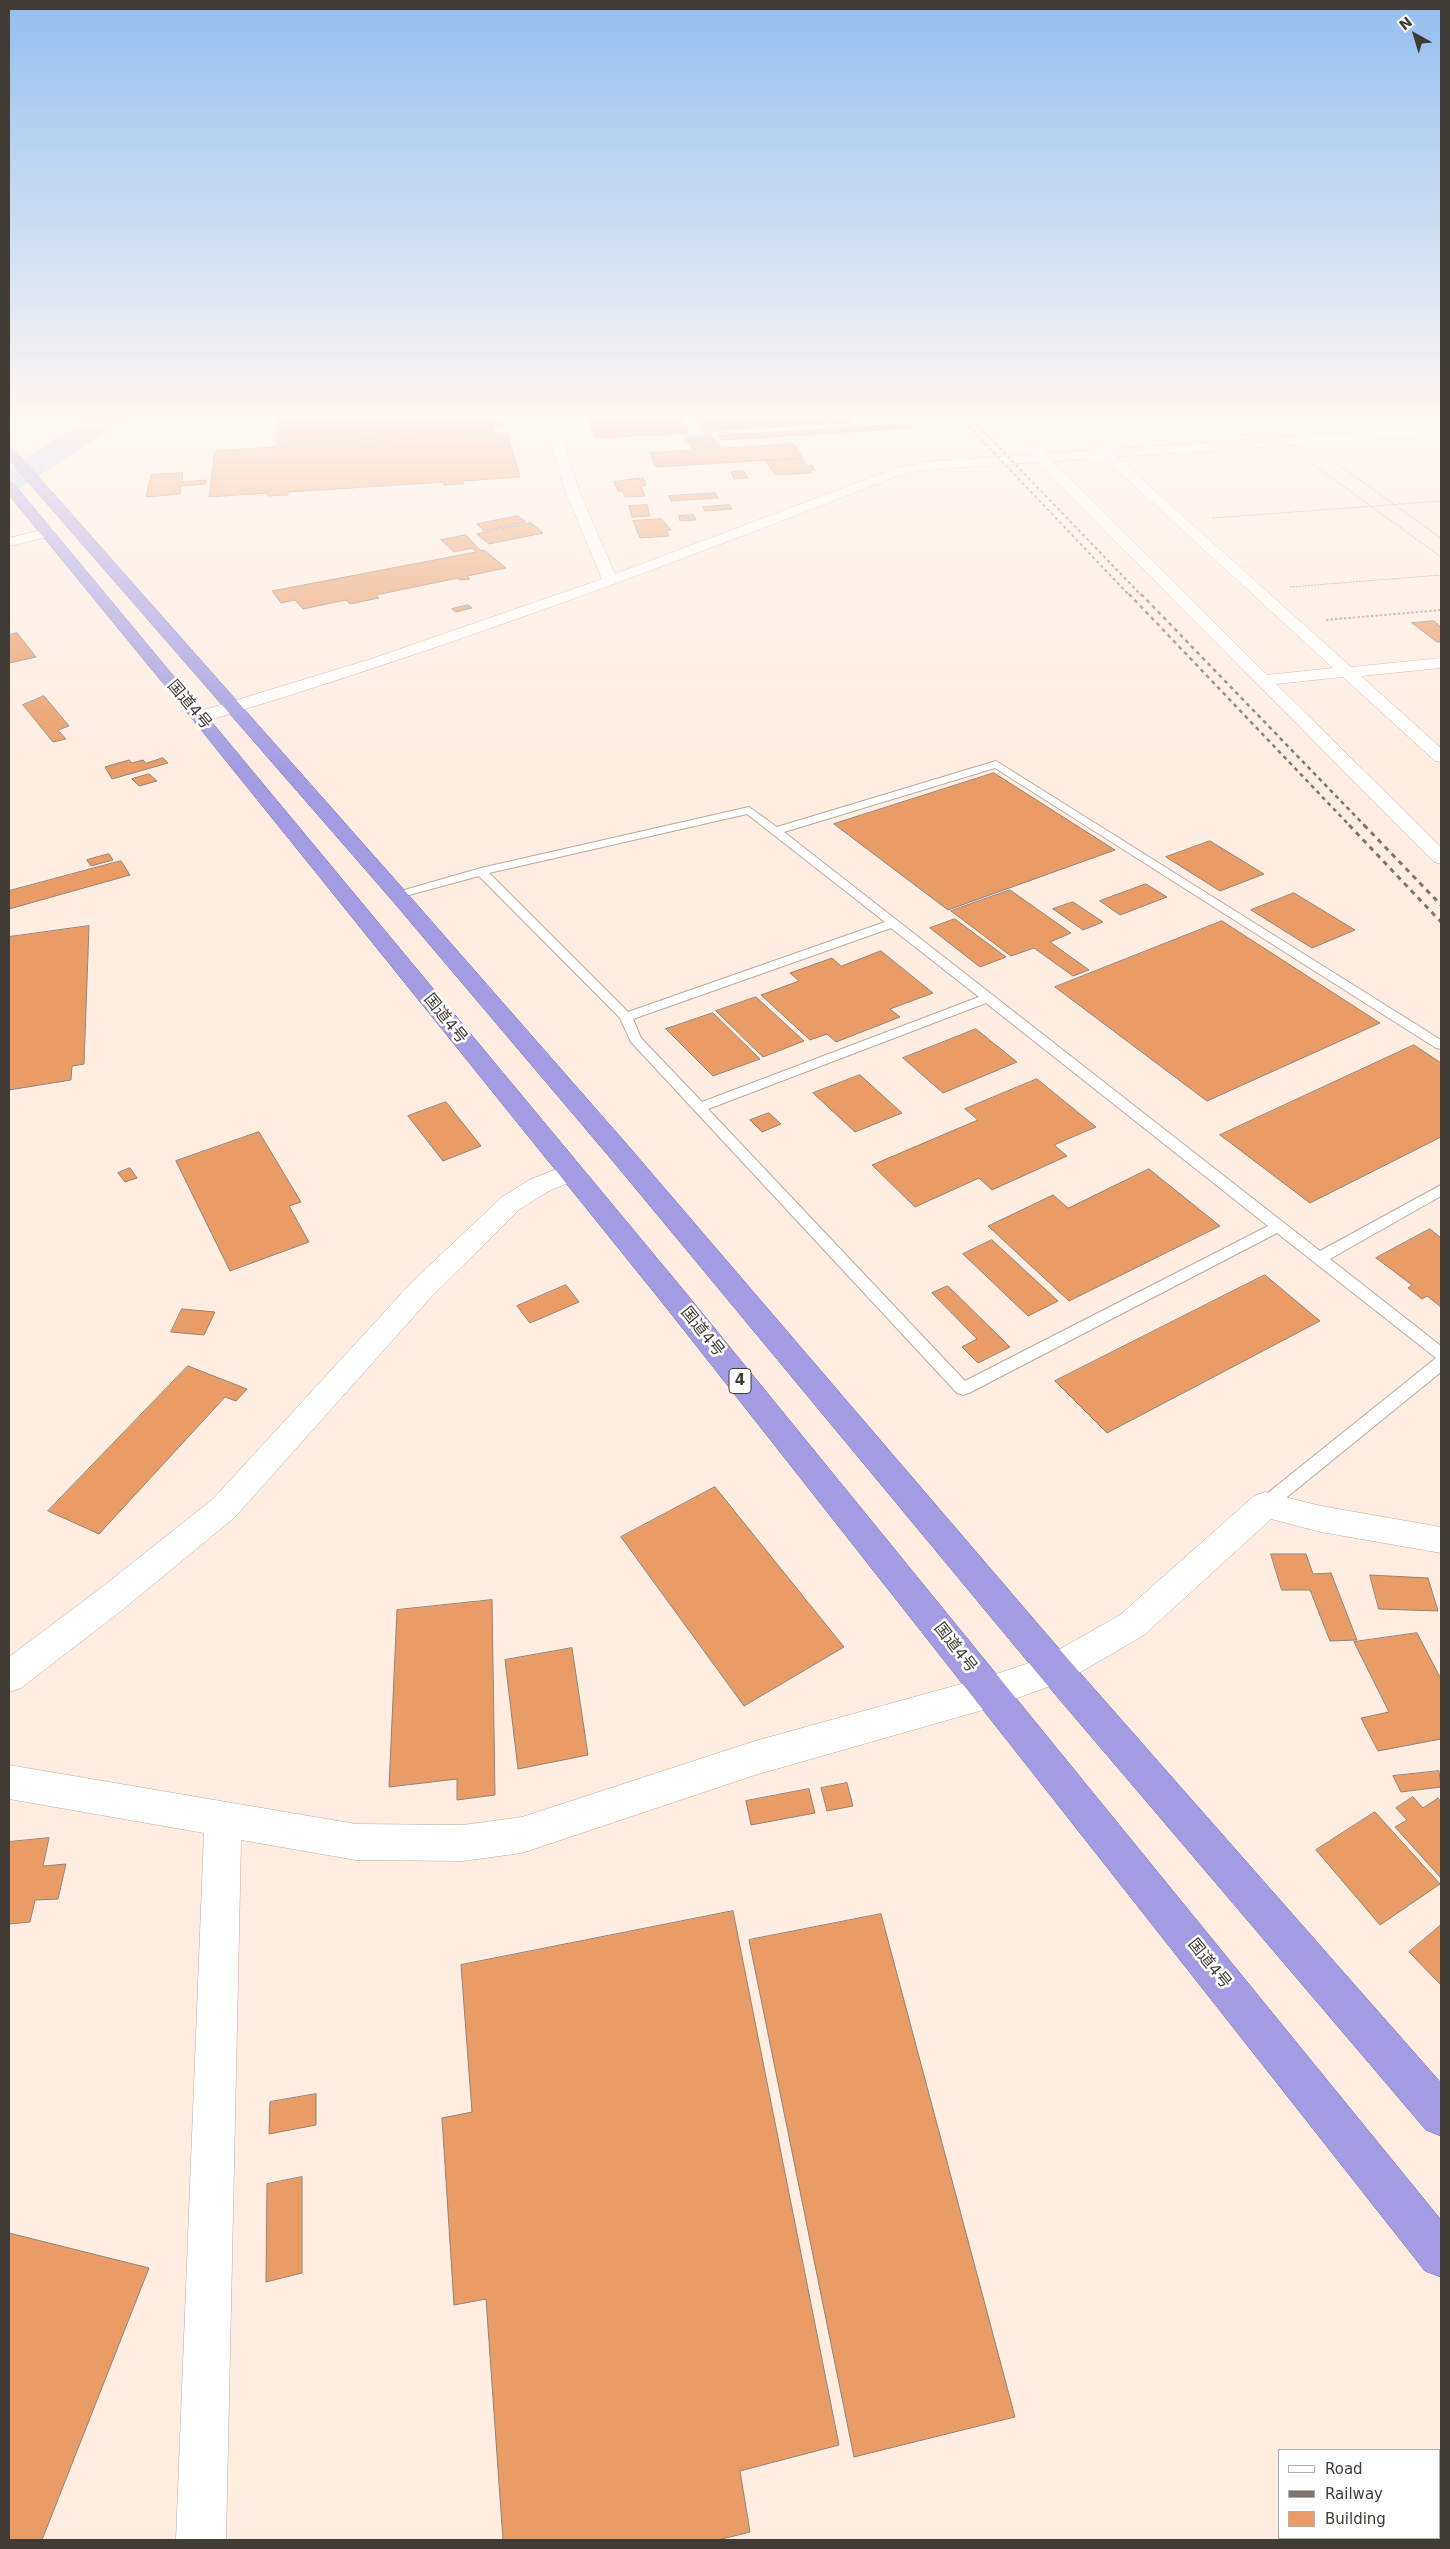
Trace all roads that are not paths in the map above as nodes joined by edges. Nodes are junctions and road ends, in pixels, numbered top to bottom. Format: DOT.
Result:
graph roads {
  1 [pos="22,532"];
  2 [pos="55,532"];
  3 [pos="59,532"];
  4 [pos="590,532"];
  5 [pos="739,532"];
  6 [pos="1115,532"];
  7 [pos="1193,532"];
  8 [pos="9,542"];
  9 [pos="611,581"];
  10 [pos="1441,663"];
  11 [pos="1346,671"];
  12 [pos="1263,680"];
  13 [pos="234,707"];
  14 [pos="200,717"];
  15 [pos="1441,757"];
  16 [pos="776,831"];
  17 [pos="1441,858"];
  18 [pos="482,872"];
  19 [pos="398,895"];
  20 [pos="894,923"];
  21 [pos="988,998"];
  22 [pos="626,1017"];
  23 [pos="1441,1046"];
  24 [pos="700,1108"];
  25 [pos="571,1172"];
  26 [pos="1441,1190"];
  27 [pos="1280,1226"];
  28 [pos="1320,1258"];
  29 [pos="1441,1354"];
  30 [pos="1441,1364"];
  31 [pos="1266,1505"];
  32 [pos="1441,1540"];
  33 [pos="1055,1669"];
  34 [pos="9,1677"];
  35 [pos="990,1692"];
  36 [pos="9,1782"];
  37 [pos="223,1818"];
  38 [pos="1441,2115"];
  39 [pos="1441,2255"];
  40 [pos="201,2540"];
  1 -- 8 [label="street"];
  2 -- 14 [label="highway, 国道4号 / 4"];
  3 -- 13 [label="highway, 国道4号 / 4"];
  4 -- 9 [label="street"];
  5 -- 9 [label="street"];
  6 -- 12 [label="street"];
  7 -- 11 [label="street"];
  9 -- 13 [label="street"];
  10 -- 11 [label="street"];
  11 -- 12 [label="street"];
  11 -- 15 [label="street"];
  12 -- 17 [label="street"];
  13 -- 14 [label="street"];
  13 -- 19 [label="highway, 国道4号 / 4"];
  14 -- 25 [label="highway, 国道4号 / 4"];
  16 -- 18 [label="lane"];
  16 -- 20 [label="lane"];
  16 -- 23 [label="lane"];
  18 -- 19 [label="lane"];
  18 -- 22 [label="lane"];
  19 -- 33 [label="highway, 国道4号 / 4"];
  20 -- 21 [label="lane"];
  20 -- 22 [label="lane"];
  21 -- 24 [label="lane"];
  21 -- 27 [label="lane"];
  22 -- 24 [label="lane"];
  24 -- 27 [label="lane"];
  25 -- 34 [label="street"];
  25 -- 35 [label="highway, 国道4号 / 4"];
  26 -- 28 [label="lane"];
  27 -- 28 [label="lane"];
  28 -- 29 [label="lane"];
  30 -- 31 [label="lane"];
  31 -- 32 [label="street"];
  31 -- 33 [label="street"];
  33 -- 35 [label="street"];
  33 -- 38 [label="highway, 国道4号 / 4"];
  35 -- 37 [label="street"];
  35 -- 39 [label="highway, 国道4号 / 4"];
  36 -- 37 [label="street"];
  37 -- 40 [label="street"];
}
